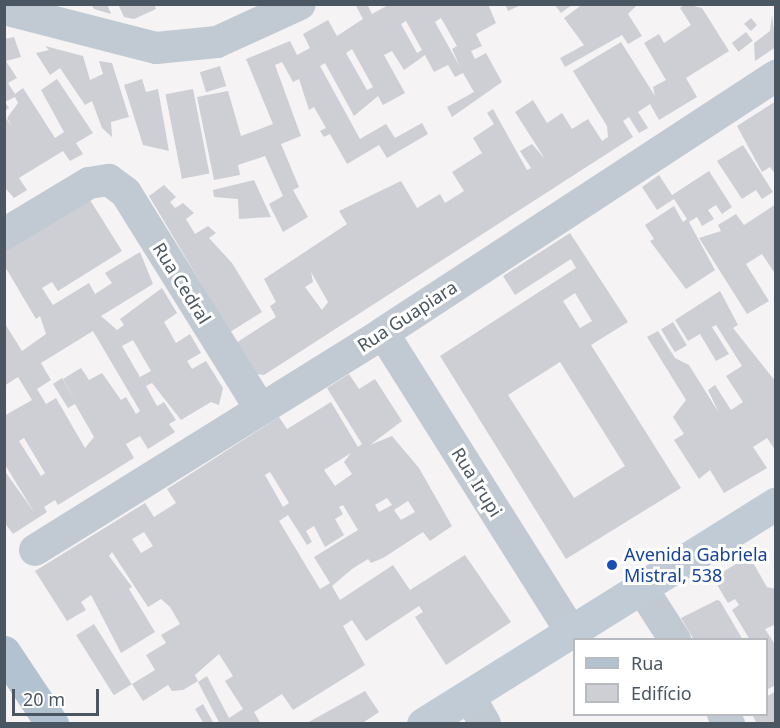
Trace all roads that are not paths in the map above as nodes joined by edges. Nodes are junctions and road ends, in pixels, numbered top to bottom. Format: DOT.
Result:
graph roads {
  1 [pos="300,4"];
  2 [pos="4,9"];
  3 [pos="776,76"];
  4 [pos="4,234"];
  5 [pos="383,333"];
  6 [pos="260,408"];
  7 [pos="776,503"];
  8 [pos="35,550"];
  9 [pos="641,587"];
  10 [pos="571,632"];
  11 [pos="674,638"];
  12 [pos="4,652"];
  13 [pos="469,696"];
  14 [pos="52,723"];
  15 [pos="423,723"];
  16 [pos="485,723"];
  1 -- 2 [label="street"];
  3 -- 5 [label="street, Rua Guapiara"];
  4 -- 6 [label="street, Rua Cedral"];
  5 -- 6 [label="street, Rua Guapiara"];
  5 -- 10 [label="street, Rua Irupi"];
  6 -- 8 [label="street, Rua Guapiara"];
  7 -- 9 [label="main road"];
  9 -- 10 [label="main road"];
  9 -- 11 [label="street"];
  10 -- 13 [label="main road"];
  12 -- 14 [label="main road"];
  13 -- 15 [label="main road"];
  13 -- 16 [label="street"];
}
